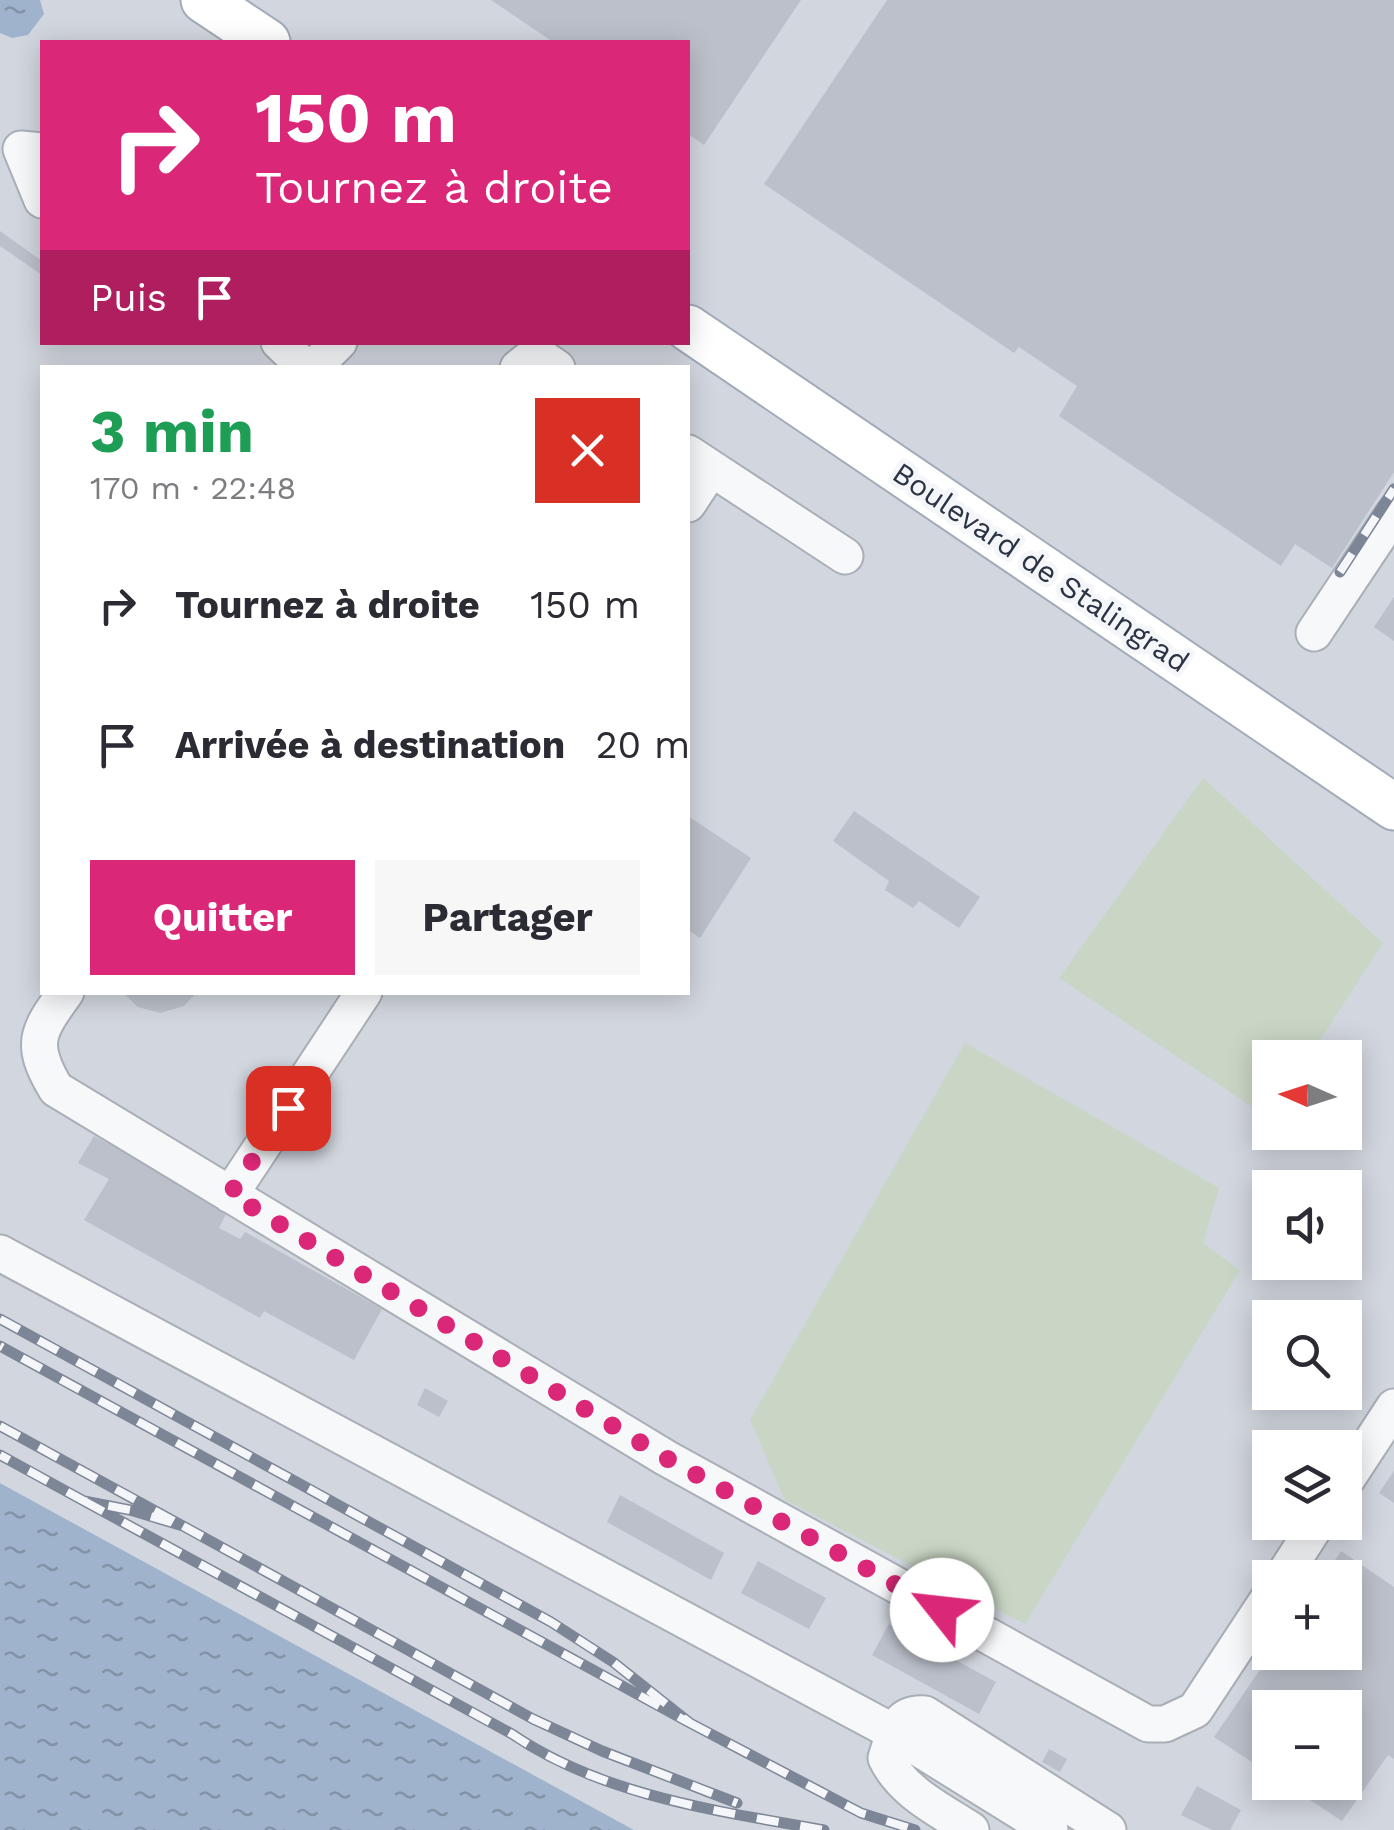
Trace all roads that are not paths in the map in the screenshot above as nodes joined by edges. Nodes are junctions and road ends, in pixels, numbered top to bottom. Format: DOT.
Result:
graph roads {
  1 [pos="204,0"];
  2 [pos="264,40"];
  3 [pos="40,152"];
  4 [pos="40,195"];
  5 [pos="690,329"];
  6 [pos="282,345"];
  7 [pos="336,345"];
  8 [pos="306,365"];
  9 [pos="312,365"];
  10 [pos="522,365"];
  11 [pos="553,365"];
  12 [pos="699,461"];
  13 [pos="690,496"];
  14 [pos="1394,513"];
  15 [pos="844,556"];
  16 [pos="1314,633"];
  17 [pos="1394,807"];
  18 [pos="64,995"];
  19 [pos="362,995"];
  20 [pos="230,1194"];
  21 [pos="0,1253"];
  22 [pos="1394,1408"];
  23 [pos="1362,1456"];
  24 [pos="1252,1623"];
  25 [pos="894,1735"];
  26 [pos="971,1830"];
  27 [pos="1050,1830"];
  28 [pos="1108,1830"];
  1 -- 2 [label="main road"];
  3 -- 4 [label="street"];
  5 -- 17 [label="main road, Boulevard de Stalingrad"];
  6 -- 8 [label="street"];
  7 -- 9 [label="street"];
  10 -- 11 [label="street"];
  12 -- 13 [label="street"];
  12 -- 15 [label="street"];
  14 -- 16 [label="street"];
  18 -- 20 [label="street"];
  19 -- 20 [label="street"];
  20 -- 24 [label="street"];
  21 -- 25 [label="street"];
  22 -- 23 [label="street"];
  25 -- 26 [label="street"];
  25 -- 27 [label="street"];
  25 -- 28 [label="street"];
}
